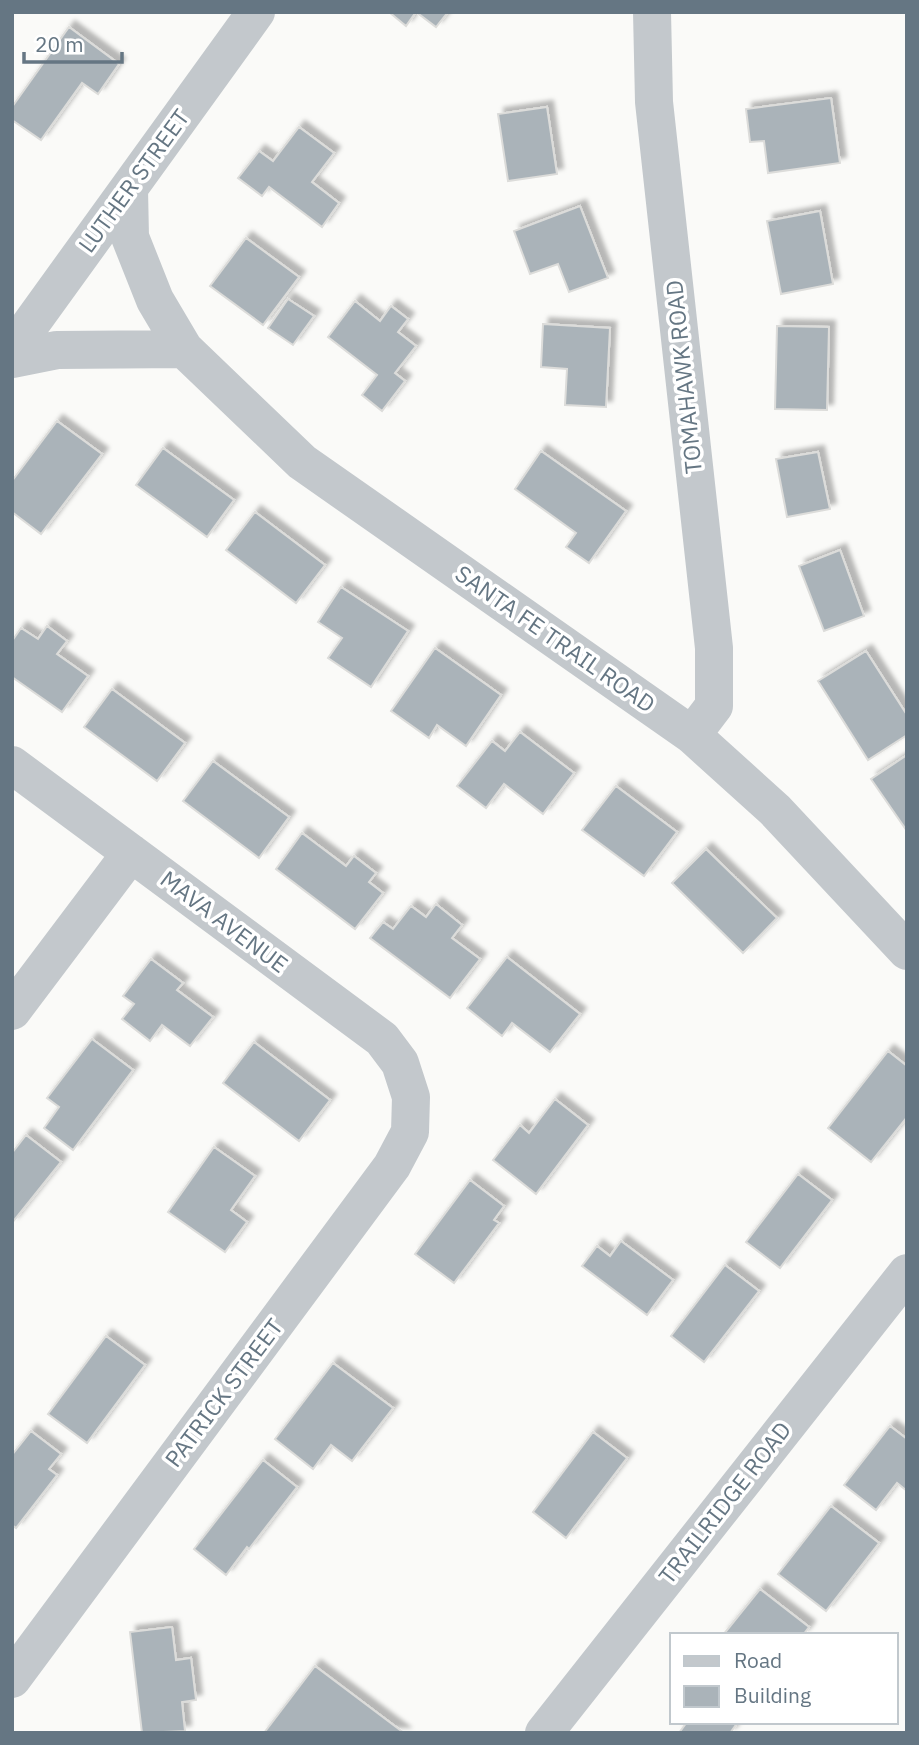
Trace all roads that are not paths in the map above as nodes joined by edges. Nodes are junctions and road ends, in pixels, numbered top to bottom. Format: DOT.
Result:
graph roads {
  1 [pos="256,12"];
  2 [pos="652,12"];
  3 [pos="129,189"];
  4 [pos="184,349"];
  5 [pos="12,350"];
  6 [pos="12,359"];
  7 [pos="692,735"];
  8 [pos="12,765"];
  9 [pos="131,853"];
  10 [pos="907,951"];
  11 [pos="12,1011"];
  12 [pos="411,1097"];
  13 [pos="907,1273"];
  14 [pos="12,1678"];
  15 [pos="544,1733"];
  1 -- 3 [label="street, LUTHER STREET"];
  2 -- 7 [label="street, TOMAHAWK ROAD"];
  3 -- 4 [label="street, SANTA FE TRAIL ROAD"];
  3 -- 5 [label="street, LUTHER STREET"];
  4 -- 6 [label="street"];
  4 -- 7 [label="street, SANTA FE TRAIL ROAD"];
  7 -- 10 [label="street, SANTA FE TRAIL ROAD"];
  8 -- 9 [label="street, MAVA AVENUE"];
  9 -- 11 [label="street"];
  9 -- 12 [label="street, MAVA AVENUE"];
  12 -- 14 [label="street, PATRICK STREET"];
  13 -- 15 [label="street, TRAILRIDGE ROAD"];
}
